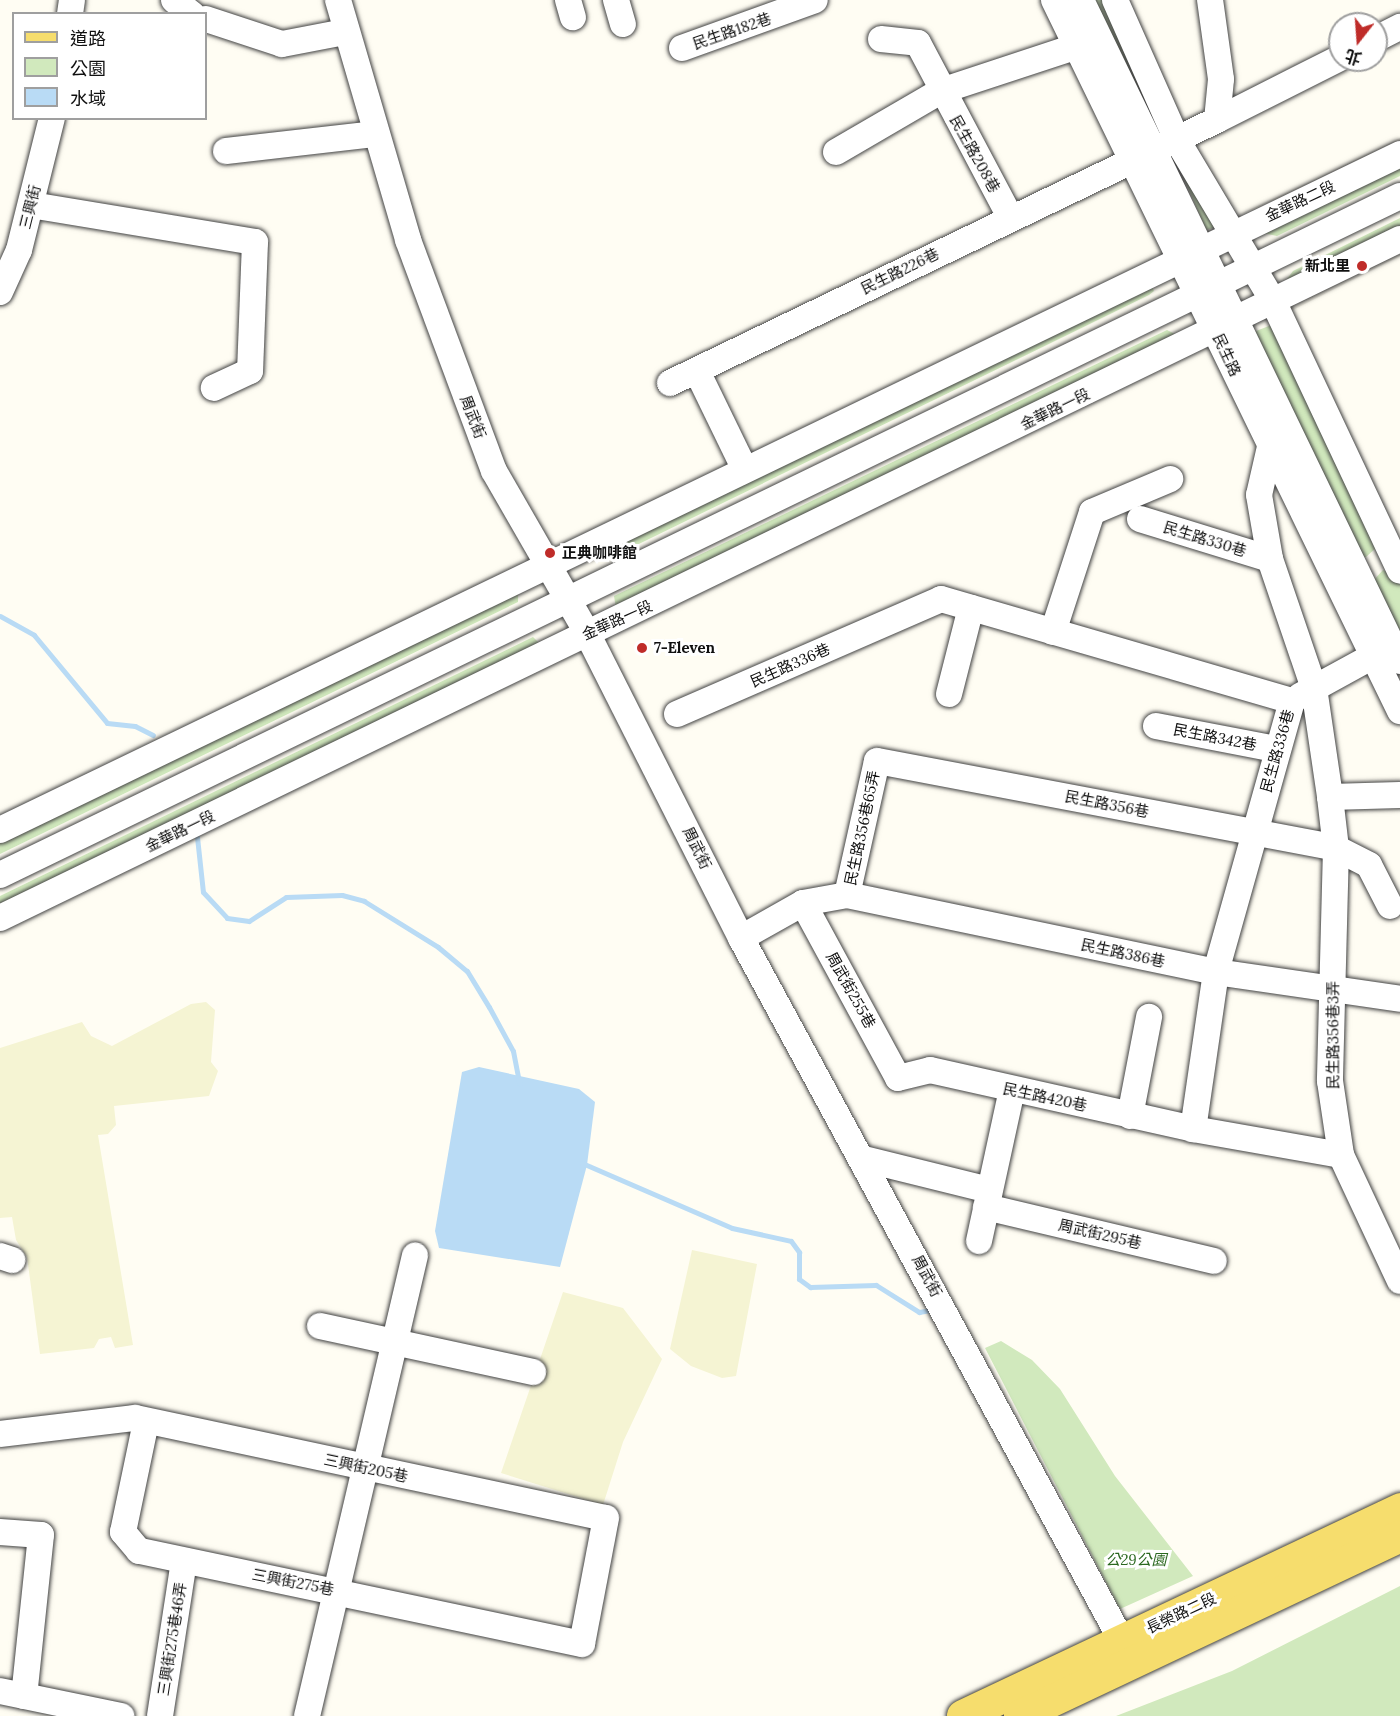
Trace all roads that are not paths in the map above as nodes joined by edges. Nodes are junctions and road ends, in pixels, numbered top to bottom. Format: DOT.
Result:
graph roads {
  1 [pos="174,0"];
  2 [pos="338,0"];
  3 [pos="815,0"];
  4 [pos="1054,0"];
  5 [pos="1081,0"];
  6 [pos="1115,0"];
  7 [pos="1210,0"];
  8 [pos="189,12"];
  9 [pos="207,19"];
  10 [pos="345,32"];
  11 [pos="881,39"];
  12 [pos="1075,47"];
  13 [pos="682,48"];
  14 [pos="1328,64"];
  15 [pos="941,91"];
  16 [pos="51,120"];
  17 [pos="1217,120"];
  18 [pos="376,134"];
  19 [pos="1177,140"];
  20 [pos="226,151"];
  21 [pos="836,152"];
  22 [pos="1400,154"];
  23 [pos="1142,158"];
  24 [pos="1400,196"];
  25 [pos="31,205"];
  26 [pos="1010,216"];
  27 [pos="1235,232"];
  28 [pos="1400,239"];
  29 [pos="1190,255"];
  30 [pos="1255,267"];
  31 [pos="0,292"];
  32 [pos="1208,292"];
  33 [pos="1273,301"];
  34 [pos="1224,324"];
  35 [pos="697,371"];
  36 [pos="670,383"];
  37 [pos="214,388"];
  38 [pos="1270,447"];
  39 [pos="744,468"];
  40 [pos="1170,478"];
  41 [pos="1140,519"];
  42 [pos="1270,559"];
  43 [pos="1398,562"];
  44 [pos="547,564"];
  45 [pos="1347,579"];
  46 [pos="565,598"];
  47 [pos="971,608"];
  48 [pos="1053,632"];
  49 [pos="587,633"];
  50 [pos="1373,656"];
  51 [pos="1400,661"];
  52 [pos="1314,688"];
  53 [pos="949,693"];
  54 [pos="1292,701"];
  55 [pos="1400,711"];
  56 [pos="677,714"];
  57 [pos="1156,726"];
  58 [pos="1275,749"];
  59 [pos="877,761"];
  60 [pos="1400,795"];
  61 [pos="1330,797"];
  62 [pos="0,830"];
  63 [pos="1255,832"];
  64 [pos="1336,848"];
  65 [pos="0,875"];
  66 [pos="848,895"];
  67 [pos="803,903"];
  68 [pos="1390,906"];
  69 [pos="0,918"];
  70 [pos="741,938"];
  71 [pos="1216,972"];
  72 [pos="1332,990"];
  73 [pos="1400,999"];
  74 [pos="1149,1017"];
  75 [pos="898,1078"];
  76 [pos="1012,1090"];
  77 [pos="1130,1116"];
  78 [pos="1193,1129"];
  79 [pos="1341,1155"];
  80 [pos="864,1158"];
  81 [pos="987,1198"];
  82 [pos="979,1241"];
  83 [pos="415,1255"];
  84 [pos="1214,1261"];
  85 [pos="1400,1281"];
  86 [pos="320,1326"];
  87 [pos="396,1342"];
  88 [pos="533,1372"];
  89 [pos="146,1422"];
  90 [pos="0,1434"];
  91 [pos="367,1468"];
  92 [pos="1400,1509"];
  93 [pos="0,1532"];
  94 [pos="1400,1536"];
  95 [pos="184,1561"];
  96 [pos="339,1591"];
  97 [pos="582,1644"];
  98 [pos="1128,1652"];
  99 [pos="12,1694"];
  100 [pos="121,1716"];
  101 [pos="160,1716"];
  102 [pos="307,1716"];
  103 [pos="963,1716"];
  104 [pos="1020,1716"];
  1 -- 8 [label="street"];
  2 -- 10 [label="street, 周武街"];
  3 -- 13 [label="street, 民生路182巷"];
  4 -- 12 [label="street, 民生路"];
  5 -- 23 [label="street, 民生路"];
  6 -- 19 [label="street"];
  7 -- 17 [label="street"];
  9 -- 10 [label="street"];
  10 -- 18 [label="street, 周武街"];
  11 -- 15 [label="street, 民生路208巷"];
  12 -- 15 [label="street"];
  12 -- 23 [label="street, 民生路"];
  14 -- 17 [label="street, 民生路226巷"];
  15 -- 21 [label="street"];
  15 -- 26 [label="street, 民生路208巷"];
  16 -- 25 [label="street, 三興街"];
  17 -- 19 [label="street, 民生路226巷"];
  18 -- 20 [label="street"];
  18 -- 44 [label="street, 周武街"];
  19 -- 23 [label="street, 民生路226巷"];
  19 -- 27 [label="street"];
  22 -- 27 [label="street, 金華路二段"];
  23 -- 26 [label="street, 民生路226巷"];
  23 -- 29 [label="street, 民生路"];
  24 -- 30 [label="street"];
  25 -- 31 [label="street, 三興街"];
  25 -- 37 [label="street"];
  26 -- 35 [label="street, 民生路226巷"];
  27 -- 29 [label="street, 金華路二段"];
  27 -- 30 [label="street"];
  28 -- 33 [label="street"];
  29 -- 32 [label="street, 民生路"];
  29 -- 39 [label="street"];
  30 -- 32 [label="street"];
  30 -- 33 [label="street"];
  32 -- 34 [label="street, 民生路"];
  32 -- 46 [label="street"];
  33 -- 34 [label="street"];
  33 -- 43 [label="street"];
  34 -- 38 [label="street, 民生路"];
  34 -- 45 [label="street, 民生路"];
  34 -- 49 [label="street, 金華路一段"];
  35 -- 36 [label="street, 民生路226巷"];
  35 -- 39 [label="street"];
  38 -- 42 [label="street"];
  38 -- 45 [label="street, 民生路"];
  39 -- 44 [label="street"];
  40 -- 48 [label="street"];
  41 -- 42 [label="street, 民生路330巷"];
  42 -- 52 [label="street"];
  43 -- 45 [label="street"];
  44 -- 46 [label="street, 周武街"];
  44 -- 62 [label="street"];
  45 -- 50 [label="street, 民生路"];
  45 -- 51 [label="street, 民生路"];
  46 -- 49 [label="street, 周武街"];
  46 -- 65 [label="street"];
  47 -- 48 [label="street, 民生路336巷"];
  47 -- 53 [label="street"];
  47 -- 56 [label="street, 民生路336巷"];
  48 -- 54 [label="street, 民生路336巷"];
  49 -- 69 [label="street, 金華路一段"];
  49 -- 70 [label="street, 周武街"];
  50 -- 52 [label="street"];
  50 -- 55 [label="street, 民生路"];
  52 -- 54 [label="street"];
  52 -- 61 [label="street"];
  54 -- 58 [label="street, 民生路336巷"];
  57 -- 58 [label="street, 民生路342巷"];
  58 -- 63 [label="street, 民生路336巷"];
  59 -- 63 [label="street, 民生路356巷"];
  59 -- 66 [label="street, 民生路356巷65弄"];
  60 -- 61 [label="street"];
  61 -- 64 [label="street"];
  63 -- 64 [label="street, 民生路356巷"];
  63 -- 71 [label="street, 民生路336巷"];
  64 -- 68 [label="street, 民生路356巷"];
  64 -- 72 [label="street, 民生路356巷3弄"];
  66 -- 67 [label="street"];
  66 -- 71 [label="street, 民生路386巷"];
  67 -- 70 [label="street"];
  67 -- 75 [label="street, 周武街255巷"];
  70 -- 80 [label="street, 周武街"];
  71 -- 72 [label="street, 民生路386巷"];
  71 -- 78 [label="street"];
  72 -- 73 [label="street, 民生路386巷"];
  72 -- 79 [label="street, 民生路356巷3弄"];
  74 -- 77 [label="street"];
  75 -- 76 [label="street, 民生路420巷"];
  76 -- 77 [label="street, 民生路420巷"];
  76 -- 81 [label="street"];
  77 -- 78 [label="street, 民生路420巷"];
  78 -- 79 [label="street, 民生路420巷"];
  79 -- 85 [label="street, 民生路356巷3弄"];
  80 -- 81 [label="street, 周武街295巷"];
  80 -- 98 [label="street, 周武街"];
  81 -- 82 [label="street"];
  81 -- 84 [label="street, 周武街295巷"];
  83 -- 87 [label="street"];
  86 -- 87 [label="street"];
  87 -- 88 [label="street"];
  87 -- 91 [label="street"];
  89 -- 90 [label="street, 三興街205巷"];
  89 -- 91 [label="street, 三興街205巷"];
  89 -- 95 [label="street, 三興街275巷"];
  91 -- 96 [label="street"];
  91 -- 97 [label="street, 三興街205巷"];
  92 -- 98 [label="main road, 長榮路二段"];
  93 -- 99 [label="street"];
  94 -- 98 [label="main road, 長榮路二段"];
  95 -- 96 [label="street, 三興街275巷"];
  95 -- 101 [label="street, 三興街275巷46弄"];
  96 -- 97 [label="street, 三興街275巷"];
  96 -- 102 [label="street"];
  98 -- 103 [label="main road, 長榮路二段"];
  98 -- 104 [label="main road, 長榮路二段"];
  99 -- 100 [label="street"];
}
